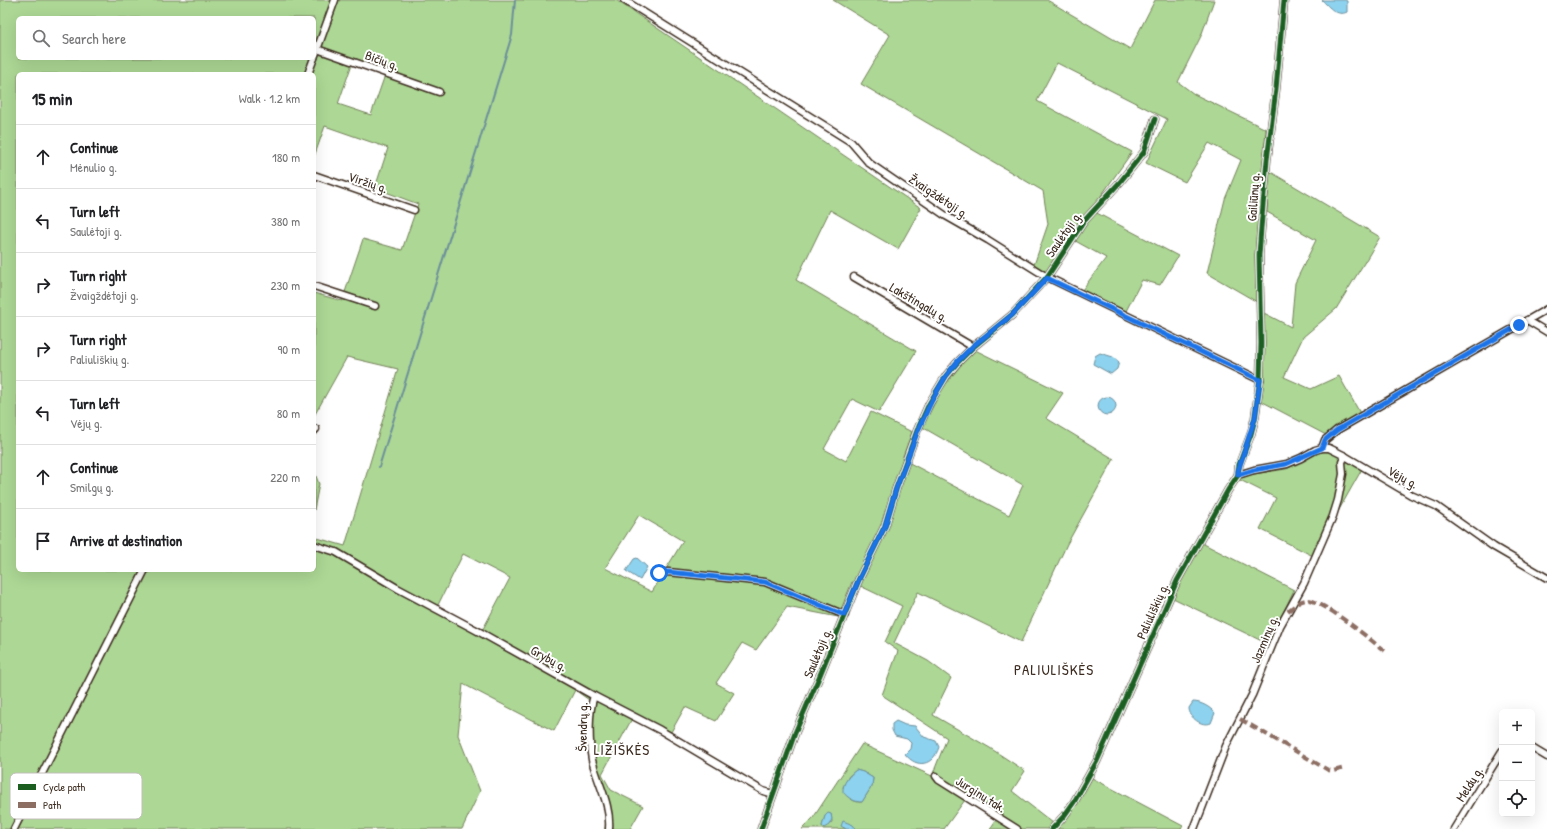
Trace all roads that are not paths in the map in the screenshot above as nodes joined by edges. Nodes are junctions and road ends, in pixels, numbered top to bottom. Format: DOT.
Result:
graph roads {
  1 [pos="335,0"];
  2 [pos="624,0"];
  3 [pos="1284,0"];
  4 [pos="317,49"];
  5 [pos="316,52"];
  6 [pos="313,60"];
  7 [pos="309,72"];
  8 [pos="439,92"];
  9 [pos="1155,119"];
  10 [pos="316,176"];
  11 [pos="414,210"];
  12 [pos="854,277"];
  13 [pos="1047,278"];
  14 [pos="316,287"];
  15 [pos="375,306"];
  16 [pos="1547,309"];
  17 [pos="1527,320"];
  18 [pos="1547,332"];
  19 [pos="973,346"];
  20 [pos="1260,380"];
  21 [pos="1258,397"];
  22 [pos="1322,448"];
  23 [pos="1345,456"];
  24 [pos="1238,475"];
  25 [pos="316,546"];
  26 [pos="144,572"];
  27 [pos="659,573"];
  28 [pos="1547,578"];
  29 [pos="844,615"];
  30 [pos="594,696"];
  31 [pos="1535,750"];
  32 [pos="1499,756"];
  33 [pos="1547,757"];
  34 [pos="42,773"];
  35 [pos="936,776"];
  36 [pos="773,794"];
  37 [pos="19,819"];
  38 [pos="14,829"];
  39 [pos="609,829"];
  40 [pos="761,829"];
  41 [pos="1017,829"];
  42 [pos="1052,829"];
  43 [pos="1194,829"];
  44 [pos="1454,829"];
  1 -- 4 [label="street"];
  2 -- 13 [label="street, Žvaigždėtoji g."];
  3 -- 20 [label="street, Gailiūnų g."];
  4 -- 5 [label="street"];
  4 -- 8 [label="street, Bičių g."];
  6 -- 7 [label="street"];
  9 -- 13 [label="street, Saulėtoji g."];
  10 -- 11 [label="street, Viržių g."];
  12 -- 19 [label="street, Lakštingalų g."];
  13 -- 19 [label="street, Saulėtoji g."];
  13 -- 20 [label="street, Žvaigždėtoji g."];
  14 -- 15 [label="street"];
  16 -- 17 [label="street"];
  17 -- 18 [label="street"];
  17 -- 22 [label="street"];
  19 -- 29 [label="street, Saulėtoji g."];
  20 -- 21 [label="street, Gailiūnų g."];
  21 -- 24 [label="street, Paliuliškių g."];
  22 -- 23 [label="street, Vėjų g."];
  22 -- 24 [label="street"];
  23 -- 28 [label="street, Vėjų g."];
  23 -- 43 [label="street, Jazminų g."];
  24 -- 42 [label="street, Paliuliškių g."];
  25 -- 30 [label="street, Grybų g."];
  26 -- 34 [label="street"];
  27 -- 29 [label="street"];
  29 -- 36 [label="street, Saulėtoji g."];
  30 -- 36 [label="street, Grybų g."];
  30 -- 39 [label="street, Švendrų g."];
  31 -- 33 [label="street"];
  32 -- 44 [label="street, Meldų g."];
  35 -- 41 [label="street, Jurginų tak."];
  36 -- 40 [label="street, Saulėtoji g."];
  37 -- 38 [label="street"];
}
